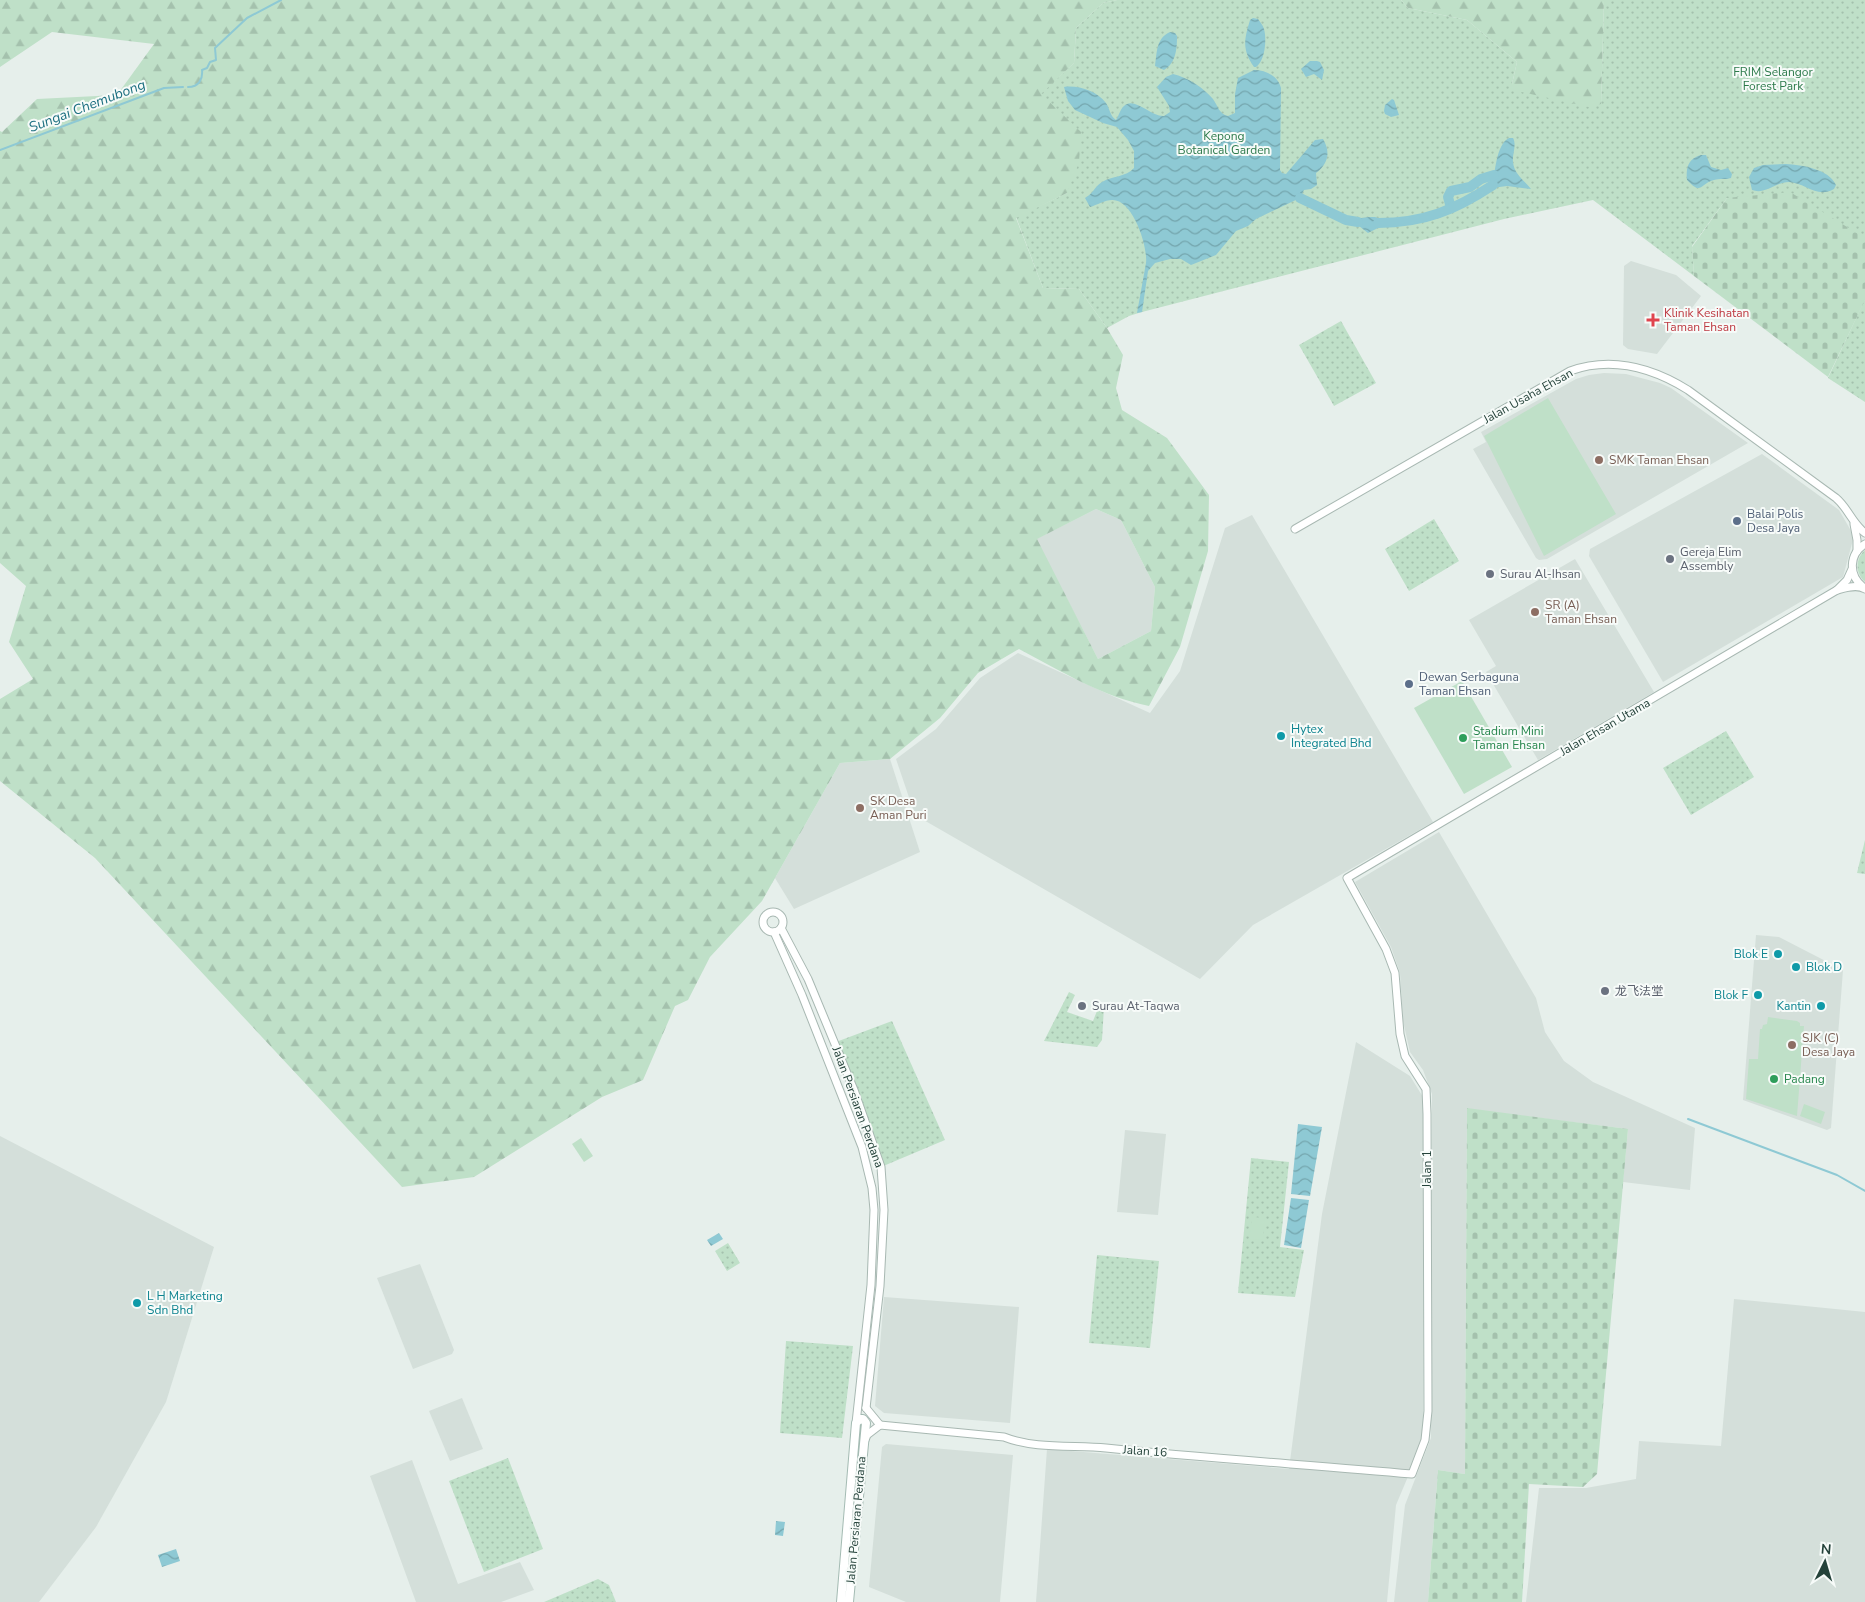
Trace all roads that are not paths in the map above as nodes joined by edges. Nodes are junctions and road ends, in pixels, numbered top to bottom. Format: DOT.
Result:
graph roads {
  1 [pos="1854,524"];
  2 [pos="1295,529"];
  3 [pos="1865,533"];
  4 [pos="1865,544"];
  5 [pos="1857,551"];
  6 [pos="1852,568"];
  7 [pos="1865,589"];
  8 [pos="1837,590"];
  9 [pos="1347,878"];
  10 [pos="857,1407"];
  11 [pos="866,1408"];
  12 [pos="856,1423"];
  13 [pos="880,1425"];
  14 [pos="863,1443"];
  15 [pos="1412,1474"];
  16 [pos="841,1602"];
  17 [pos="849,1602"];
  1 -- 2 [label="street, Jalan Usaha Ehsan"];
  1 -- 3 [label="street, Jalan Usaha Ehsan"];
  1 -- 5 [label="street, Jalan Usaha Ehsan"];
  4 -- 5 [label="street"];
  5 -- 6 [label="street, Jalan Ehsan Utama"];
  6 -- 7 [label="street"];
  6 -- 8 [label="street, Jalan Ehsan Utama"];
  7 -- 8 [label="street, Jalan Ehsan Utama"];
  8 -- 9 [label="street, Jalan Ehsan Utama"];
  9 -- 15 [label="street, Jalan 1"];
  10 -- 11 [label="street"];
  10 -- 11 [label="street, Jalan Persiaran Perdana"];
  10 -- 12 [label="street, Jalan Persiaran Perdana"];
  11 -- 13 [label="street"];
  12 -- 14 [label="main road, Jalan Persiaran Perdana"];
  12 -- 16 [label="main road, Jalan Persiaran Perdana"];
  13 -- 14 [label="street"];
  13 -- 15 [label="street, Jalan 16"];
  14 -- 17 [label="main road, Jalan Persiaran Perdana"];
}
